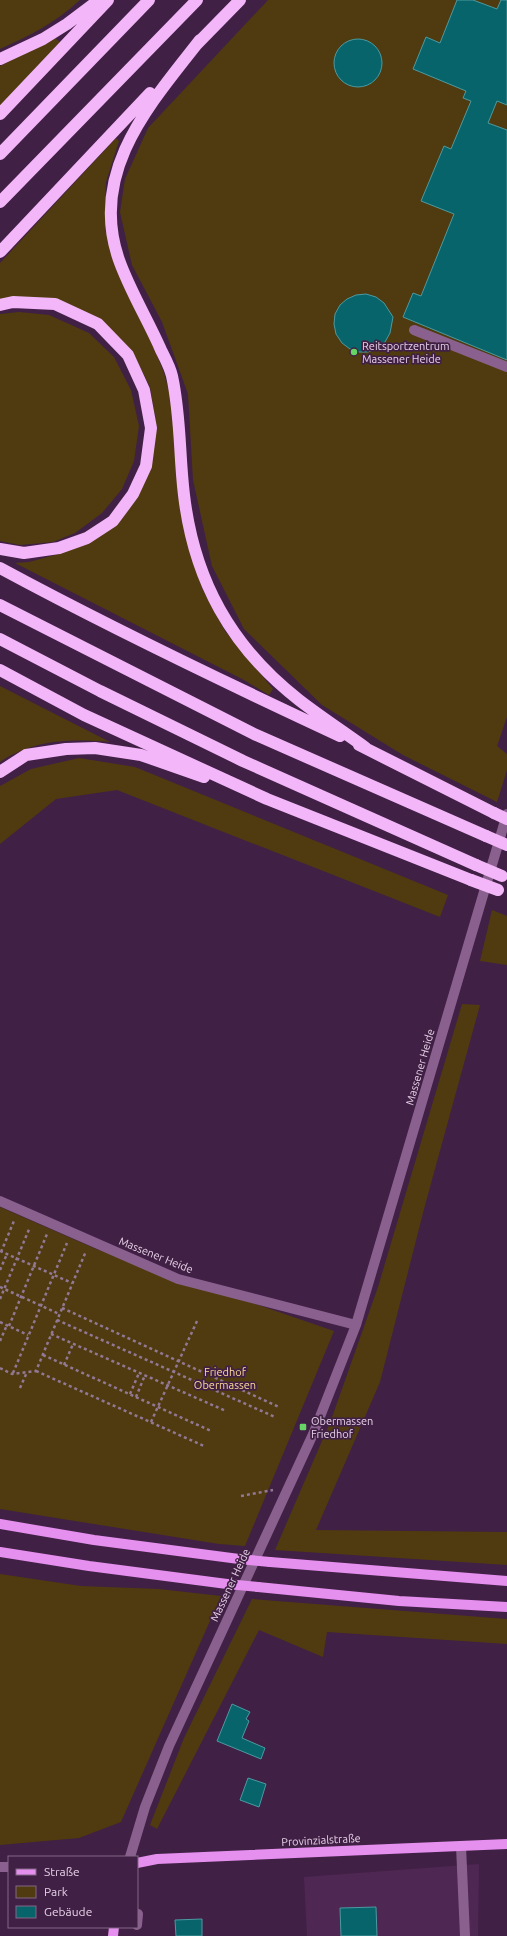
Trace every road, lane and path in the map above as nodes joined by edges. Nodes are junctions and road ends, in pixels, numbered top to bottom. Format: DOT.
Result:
graph roads {
  1 [pos="99,0"];
  2 [pos="108,0"];
  3 [pos="149,0"];
  4 [pos="197,0"];
  5 [pos="240,0"];
  6 [pos="200,40"];
  7 [pos="0,59"];
  8 [pos="0,114"];
  9 [pos="0,154"];
  10 [pos="0,202"];
  11 [pos="0,252"];
  12 [pos="0,305"];
  13 [pos="414,330"];
  14 [pos="507,367"];
  15 [pos="0,549"];
  16 [pos="0,568"];
  17 [pos="0,604"];
  18 [pos="0,639"];
  19 [pos="0,670"];
  20 [pos="366,748"];
  21 [pos="0,772"];
  22 [pos="267,799"];
  23 [pos="507,814"];
  24 [pos="507,819"];
  25 [pos="507,845"];
  26 [pos="505,877"];
  27 [pos="502,891"];
  28 [pos="0,1202"];
  29 [pos="14,1221"];
  30 [pos="30,1226"];
  31 [pos="47,1234"];
  32 [pos="90,1240"];
  33 [pos="68,1242"];
  34 [pos="0,1252"];
  35 [pos="6,1254"];
  36 [pos="17,1259"];
  37 [pos="34,1266"];
  38 [pos="0,1270"];
  39 [pos="54,1275"];
  40 [pos="72,1283"];
  41 [pos="0,1287"];
  42 [pos="4,1289"];
  43 [pos="21,1297"];
  44 [pos="0,1299"];
  45 [pos="41,1305"];
  46 [pos="62,1308"];
  47 [pos="59,1314"];
  48 [pos="57,1320"];
  49 [pos="197,1321"];
  50 [pos="0,1322"];
  51 [pos="356,1325"];
  52 [pos="8,1326"];
  53 [pos="51,1334"];
  54 [pos="28,1335"];
  55 [pos="0,1341"];
  56 [pos="73,1344"];
  57 [pos="43,1355"];
  58 [pos="179,1361"];
  59 [pos="64,1364"];
  60 [pos="0,1368"];
  61 [pos="36,1371"];
  62 [pos="27,1372"];
  63 [pos="174,1372"];
  64 [pos="139,1373"];
  65 [pos="12,1374"];
  66 [pos="145,1376"];
  67 [pos="134,1382"];
  68 [pos="168,1385"];
  69 [pos="141,1386"];
  70 [pos="20,1388"];
  71 [pos="130,1394"];
  72 [pos="136,1397"];
  73 [pos="158,1407"];
  74 [pos="279,1407"];
  75 [pos="226,1411"];
  76 [pos="274,1417"];
  77 [pos="151,1422"];
  78 [pos="211,1430"];
  79 [pos="204,1446"];
  80 [pos="272,1490"];
  81 [pos="240,1496"];
  82 [pos="0,1524"];
  83 [pos="0,1552"];
  84 [pos="507,1581"];
  85 [pos="507,1607"];
  86 [pos="507,1844"];
  87 [pos="461,1846"];
  88 [pos="130,1856"];
  89 [pos="138,1863"];
  90 [pos="465,1936"];
  1 -- 7 [label="highway"];
  2 -- 8 [label="highway"];
  3 -- 9 [label="highway"];
  4 -- 10 [label="highway"];
  5 -- 6 [label="highway"];
  6 -- 11 [label="highway"];
  6 -- 20 [label="highway"];
  12 -- 15 [label="highway"];
  13 -- 14 [label="street"];
  16 -- 20 [label="highway"];
  17 -- 25 [label="highway, bridge"];
  18 -- 26 [label="highway, bridge"];
  19 -- 22 [label="highway"];
  20 -- 24 [label="highway, bridge"];
  21 -- 22 [label="highway"];
  22 -- 27 [label="highway, bridge"];
  23 -- 51 [label="street, Massener Heide"];
  28 -- 32 [label="street, Massener Heide"];
  29 -- 34 [label="path"];
  30 -- 36 [label="path"];
  31 -- 37 [label="path"];
  32 -- 40 [label="path"];
  32 -- 51 [label="street, Massener Heide"];
  33 -- 39 [label="path"];
  34 -- 35 [label="path"];
  35 -- 36 [label="path"];
  35 -- 38 [label="path"];
  36 -- 37 [label="path"];
  36 -- 42 [label="path"];
  37 -- 39 [label="path"];
  37 -- 43 [label="path"];
  39 -- 40 [label="path"];
  39 -- 45 [label="path"];
  40 -- 46 [label="path"];
  41 -- 42 [label="path"];
  42 -- 43 [label="path"];
  42 -- 44 [label="path"];
  43 -- 45 [label="path"];
  43 -- 52 [label="path"];
  45 -- 47 [label="path"];
  45 -- 54 [label="path"];
  46 -- 47 [label="path"];
  46 -- 58 [label="path"];
  47 -- 48 [label="path"];
  48 -- 53 [label="path"];
  48 -- 63 [label="path"];
  49 -- 58 [label="path"];
  50 -- 52 [label="path"];
  51 -- 88 [label="street, Massener Heide"];
  52 -- 54 [label="path"];
  52 -- 55 [label="path"];
  53 -- 56 [label="path"];
  53 -- 57 [label="path"];
  54 -- 65 [label="path"];
  56 -- 59 [label="path"];
  56 -- 64 [label="path"];
  57 -- 59 [label="path"];
  57 -- 61 [label="path"];
  58 -- 63 [label="path"];
  58 -- 74 [label="path"];
  59 -- 71 [label="path"];
  60 -- 65 [label="path"];
  61 -- 62 [label="path"];
  61 -- 77 [label="path"];
  62 -- 65 [label="path"];
  62 -- 70 [label="path"];
  63 -- 68 [label="path"];
  63 -- 76 [label="path"];
  64 -- 66 [label="path"];
  64 -- 67 [label="path"];
  66 -- 68 [label="path"];
  66 -- 69 [label="path"];
  67 -- 69 [label="path"];
  67 -- 71 [label="path"];
  68 -- 73 [label="path"];
  68 -- 75 [label="path"];
  69 -- 72 [label="path"];
  71 -- 72 [label="path"];
  72 -- 73 [label="path"];
  73 -- 77 [label="path"];
  73 -- 78 [label="path"];
  77 -- 79 [label="path"];
  80 -- 81 [label="path"];
  82 -- 84 [label="main road, bridge"];
  83 -- 85 [label="main road, bridge"];
  86 -- 87 [label="main road, Provinzialstraße"];
  87 -- 89 [label="main road, Provinzialstraße"];
  87 -- 90 [label="street"];
}
